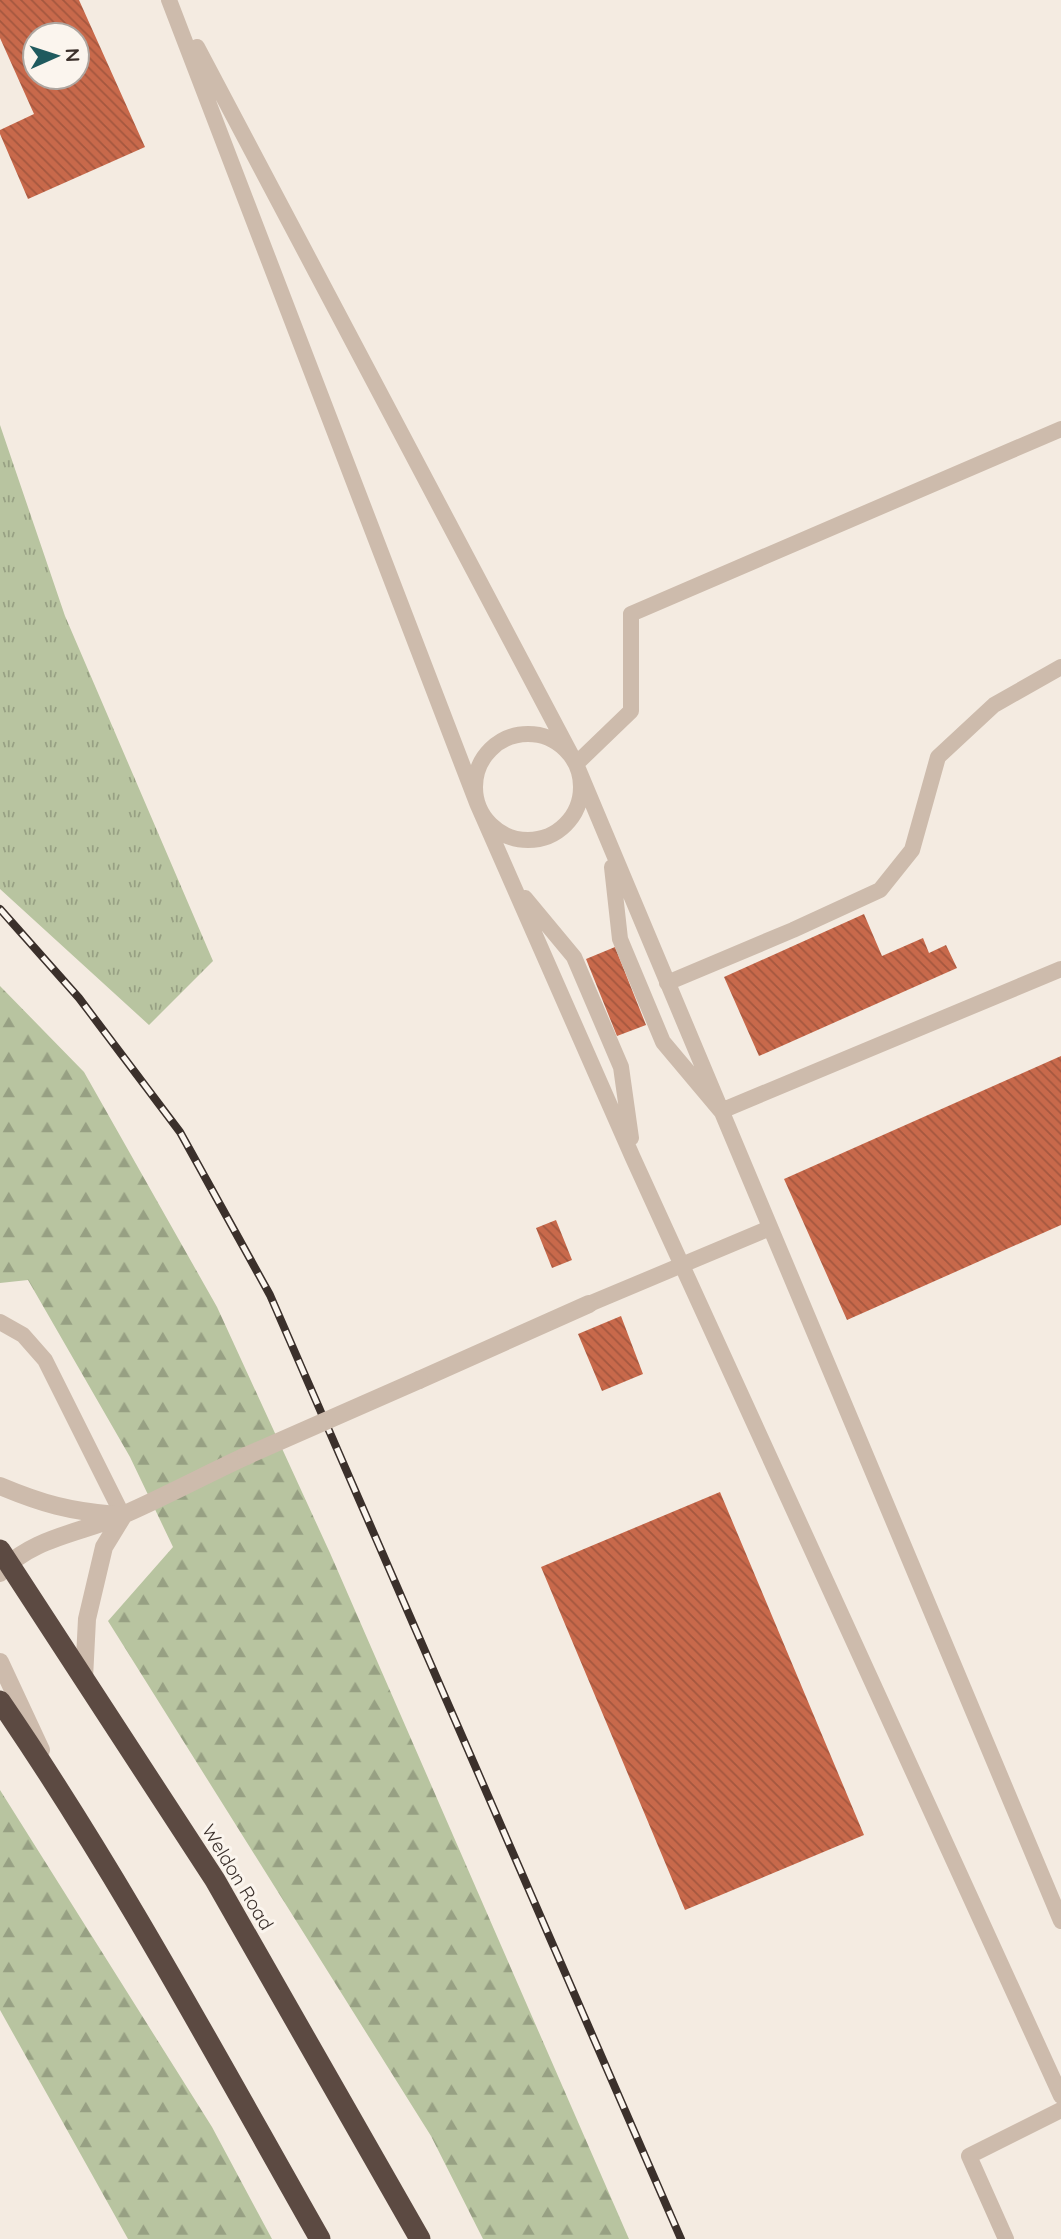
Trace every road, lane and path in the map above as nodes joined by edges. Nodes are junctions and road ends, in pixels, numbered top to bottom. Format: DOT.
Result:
graph roads {
  1 [pos="171,0"];
  2 [pos="1061,429"];
  3 [pos="1061,667"];
  4 [pos="576,764"];
  5 [pos="477,803"];
  6 [pos="611,850"];
  7 [pos="513,883"];
  8 [pos="1061,969"];
  9 [pos="667,982"];
  10 [pos="721,1111"];
  11 [pos="633,1158"];
  12 [pos="770,1228"];
  13 [pos="682,1265"];
  14 [pos="589,1304"];
  15 [pos="0,1322"];
  16 [pos="0,1486"];
  17 [pos="123,1516"];
  18 [pos="3,1562"];
  19 [pos="0,1662"];
  20 [pos="84,1678"];
  21 [pos="0,1701"];
  22 [pos="56,1782"];
  23 [pos="1061,1921"];
  24 [pos="1061,2096"];
  25 [pos="1061,2110"];
  26 [pos="320,2239"];
  27 [pos="420,2239"];
  28 [pos="1006,2239"];
  1 -- 4 [label="lane"];
  1 -- 5 [label="lane"];
  2 -- 4 [label="lane"];
  3 -- 9 [label="lane"];
  4 -- 5 [label="lane"];
  4 -- 5 [label="lane"];
  4 -- 6 [label="lane"];
  5 -- 7 [label="lane"];
  6 -- 9 [label="lane"];
  6 -- 10 [label="lane"];
  7 -- 11 [label="lane"];
  7 -- 11 [label="lane"];
  8 -- 10 [label="lane"];
  9 -- 10 [label="lane"];
  10 -- 12 [label="lane"];
  11 -- 13 [label="lane"];
  12 -- 13 [label="lane"];
  12 -- 23 [label="lane"];
  13 -- 14 [label="lane"];
  13 -- 24 [label="lane"];
  14 -- 17 [label="street, bridge"];
  15 -- 17 [label="lane"];
  16 -- 17 [label="street"];
  17 -- 18 [label="street"];
  17 -- 20 [label="street"];
  18 -- 20 [label="highway, Weldon Road"];
  19 -- 22 [label="street"];
  20 -- 27 [label="highway, Weldon Road"];
  21 -- 22 [label="highway"];
  22 -- 26 [label="highway"];
  25 -- 28 [label="lane"];
}
